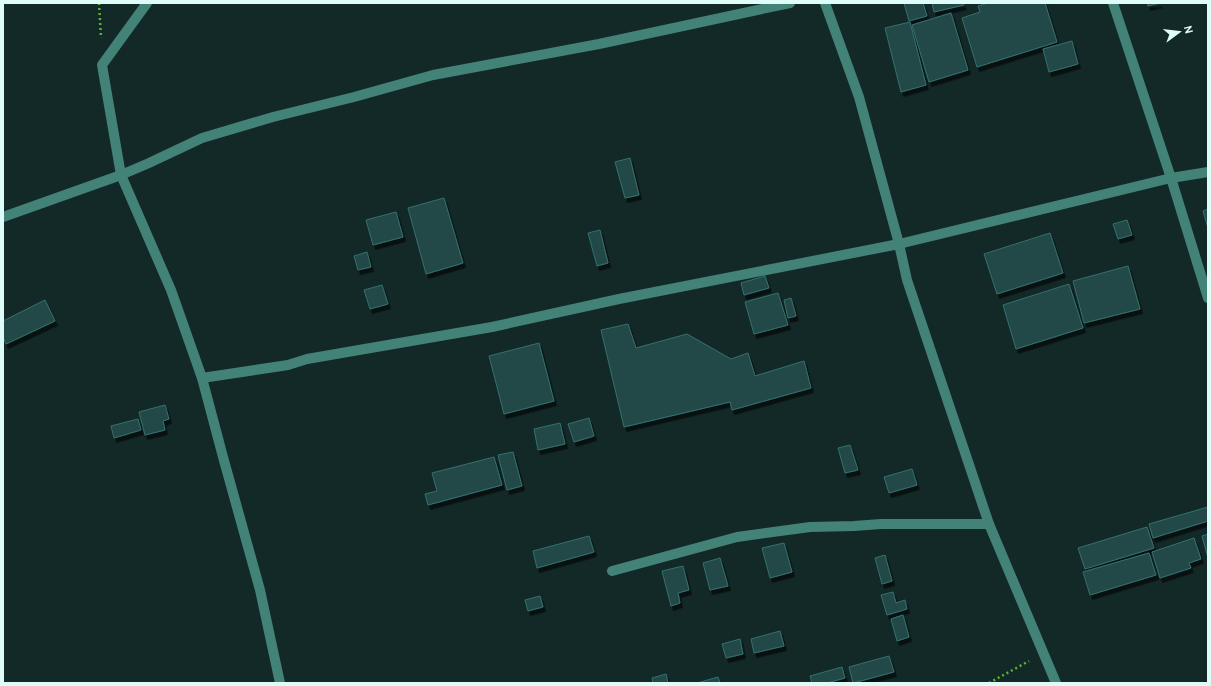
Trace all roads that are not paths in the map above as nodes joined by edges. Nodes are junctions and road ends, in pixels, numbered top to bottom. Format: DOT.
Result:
graph roads {
  1 [pos="147,3"];
  2 [pos="790,3"];
  3 [pos="826,3"];
  4 [pos="1113,3"];
  5 [pos="1208,172"];
  6 [pos="121,175"];
  7 [pos="1171,178"];
  8 [pos="3,217"];
  9 [pos="899,244"];
  10 [pos="1208,298"];
  11 [pos="202,378"];
  12 [pos="989,524"];
  13 [pos="612,571"];
  14 [pos="280,683"];
  15 [pos="1056,683"];
  1 -- 6 [label="street"];
  2 -- 6 [label="street"];
  3 -- 9 [label="street"];
  4 -- 7 [label="street"];
  5 -- 7 [label="street"];
  6 -- 8 [label="street"];
  6 -- 11 [label="street"];
  7 -- 9 [label="street"];
  7 -- 10 [label="street"];
  9 -- 11 [label="street"];
  9 -- 12 [label="street"];
  11 -- 14 [label="street"];
  12 -- 13 [label="street"];
  12 -- 15 [label="street"];
}
